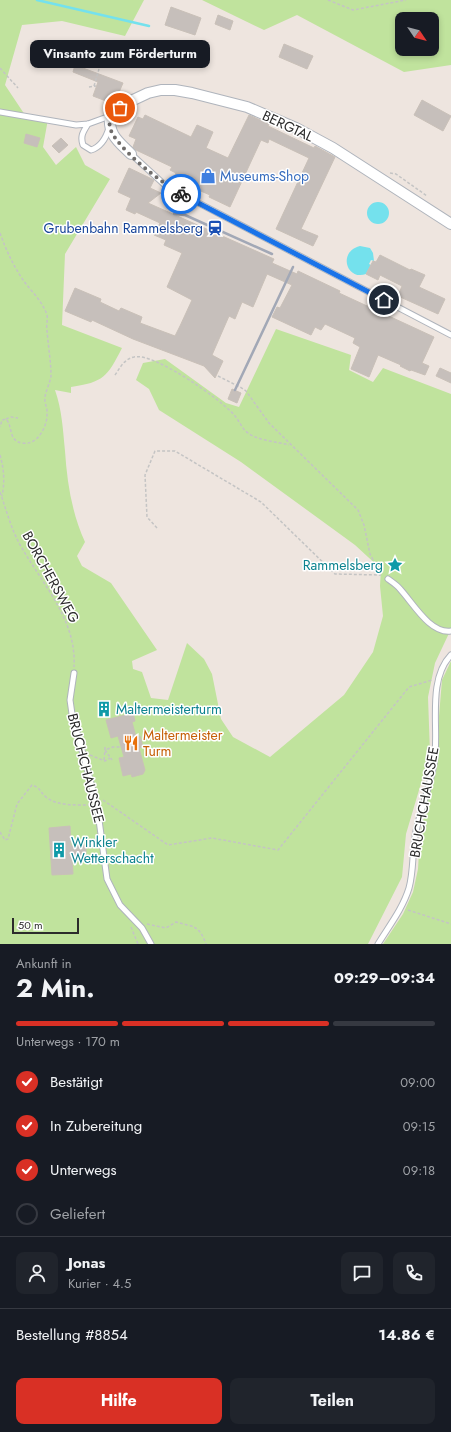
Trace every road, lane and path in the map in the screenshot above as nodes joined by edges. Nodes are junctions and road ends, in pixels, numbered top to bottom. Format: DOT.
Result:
graph roads {
  1 [pos="328,0"];
  2 [pos="406,0"];
  3 [pos="0,68"];
  4 [pos="99,69"];
  5 [pos="89,87"];
  6 [pos="18,88"];
  7 [pos="0,112"];
  8 [pos="110,115"];
  9 [pos="88,124"];
  10 [pos="109,126"];
  11 [pos="131,154"];
  12 [pos="451,224"];
  13 [pos="0,233"];
  14 [pos="451,335"];
  15 [pos="115,375"];
  16 [pos="218,376"];
  17 [pos="18,418"];
  18 [pos="6,420"];
  19 [pos="0,427"];
  20 [pos="289,445"];
  21 [pos="0,455"];
  22 [pos="0,492"];
  23 [pos="2,498"];
  24 [pos="157,528"];
  25 [pos="388,579"];
  26 [pos="451,632"];
  27 [pos="451,656"];
  28 [pos="74,673"];
  29 [pos="439,678"];
  30 [pos="105,747"];
  31 [pos="121,747"];
  32 [pos="105,750"];
  33 [pos="90,755"];
  34 [pos="104,760"];
  35 [pos="95,794"];
  36 [pos="97,805"];
  37 [pos="0,832"];
  38 [pos="400,908"];
  39 [pos="451,924"];
  40 [pos="139,925"];
  41 [pos="151,944"];
  42 [pos="206,944"];
  43 [pos="378,944"];
  1 -- 2 [label="path"];
  3 -- 6 [label="path"];
  4 -- 5 [label="path"];
  7 -- 9 [label="lane, BERGTAL"];
  8 -- 9 [label="lane, BERGTAL"];
  8 -- 10 [label="street"];
  8 -- 12 [label="street, BERGTAL"];
  9 -- 10 [label="lane"];
  10 -- 11 [label="street"];
  11 -- 14 [label="lane"];
  13 -- 18 [label="path"];
  15 -- 20 [label="path"];
  16 -- 20 [label="path"];
  17 -- 18 [label="path"];
  18 -- 19 [label="path"];
  20 -- 24 [label="path"];
  21 -- 23 [label="path"];
  22 -- 23 [label="path, BORCHERSWEG"];
  23 -- 28 [label="path, BORCHERSWEG"];
  25 -- 26 [label="lane"];
  27 -- 29 [label="lane, BRUCHCHAUSSEE"];
  28 -- 35 [label="lane, BRUCHCHAUSSEE"];
  29 -- 35 [label="path"];
  29 -- 38 [label="lane, BRUCHCHAUSSEE"];
  30 -- 32 [label="path"];
  31 -- 32 [label="path"];
  32 -- 34 [label="path"];
  32 -- 34 [label="path"];
  33 -- 34 [label="path"];
  35 -- 36 [label="lane, BRUCHCHAUSSEE"];
  36 -- 37 [label="path"];
  36 -- 40 [label="lane, BRUCHCHAUSSEE"];
  38 -- 39 [label="path"];
  38 -- 43 [label="lane, BRUCHCHAUSSEE"];
  40 -- 41 [label="lane, BRUCHCHAUSSEE"];
  40 -- 42 [label="path"];
}
